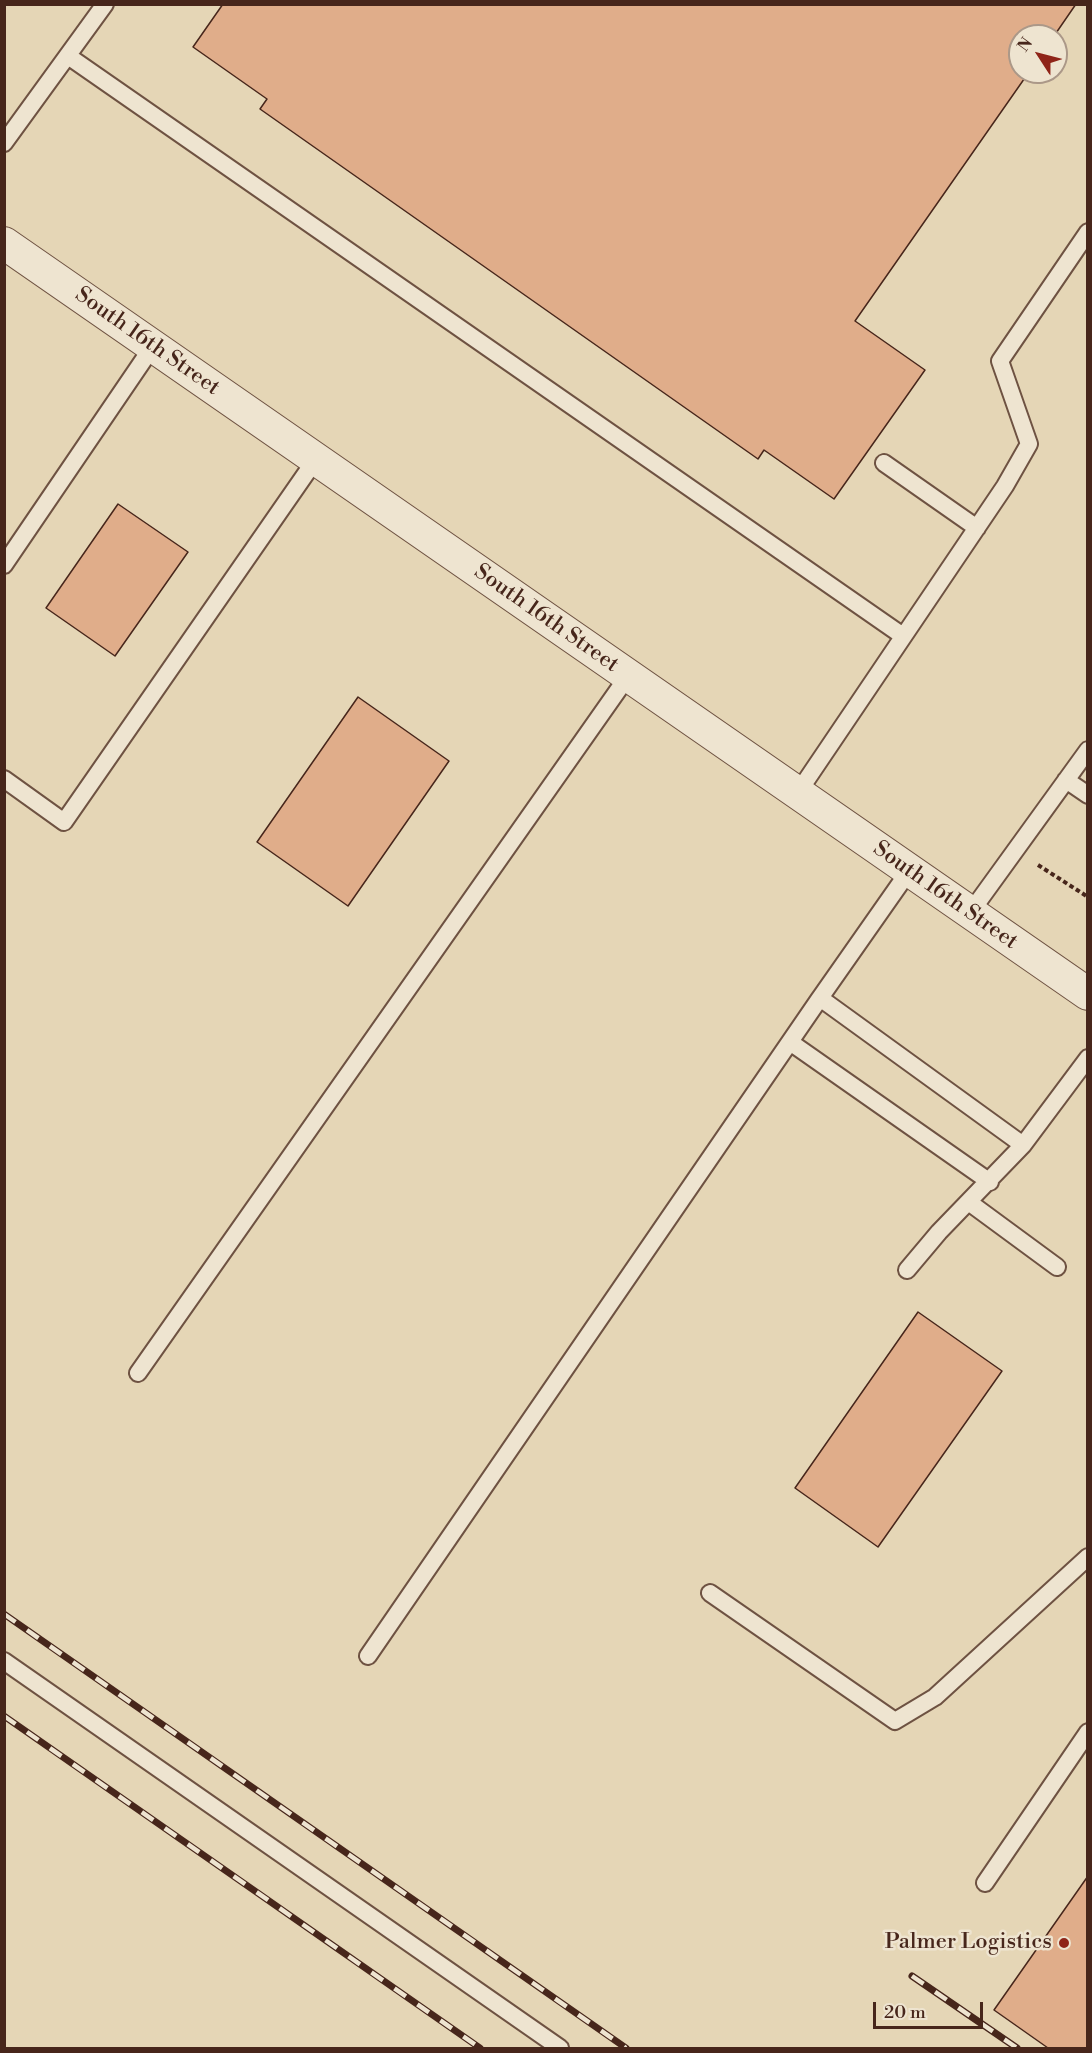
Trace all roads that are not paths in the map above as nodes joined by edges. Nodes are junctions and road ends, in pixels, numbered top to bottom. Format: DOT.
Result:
graph roads {
  1 [pos="105,4"];
  2 [pos="68,56"];
  3 [pos="4,143"];
  4 [pos="1088,232"];
  5 [pos="8,252"];
  6 [pos="153,346"];
  7 [pos="316,459"];
  8 [pos="884,463"];
  9 [pos="977,528"];
  10 [pos="4,565"];
  11 [pos="903,636"];
  12 [pos="628,676"];
  13 [pos="1088,750"];
  14 [pos="4,779"];
  15 [pos="1066,780"];
  16 [pos="797,794"];
  17 [pos="1088,795"];
  18 [pos="909,871"];
  19 [pos="970,914"];
  20 [pos="1088,994"];
  21 [pos="820,998"];
  22 [pos="790,1042"];
  23 [pos="1088,1058"];
  24 [pos="1023,1145"];
  25 [pos="990,1182"];
  26 [pos="970,1203"];
  27 [pos="1057,1267"];
  28 [pos="908,1270"];
  29 [pos="138,1373"];
  30 [pos="1088,1557"];
  31 [pos="710,1593"];
  32 [pos="368,1656"];
  33 [pos="4,1661"];
  34 [pos="1088,1732"];
  35 [pos="985,1883"];
  36 [pos="560,2049"];
  1 -- 2 [label="lane"];
  2 -- 3 [label="lane"];
  2 -- 11 [label="lane"];
  4 -- 9 [label="lane"];
  5 -- 6 [label="street, South 16th Street"];
  6 -- 7 [label="street, South 16th Street"];
  6 -- 10 [label="lane"];
  7 -- 12 [label="street, South 16th Street"];
  7 -- 14 [label="lane"];
  8 -- 9 [label="lane"];
  9 -- 11 [label="lane"];
  11 -- 16 [label="lane"];
  12 -- 16 [label="street, South 16th Street"];
  12 -- 29 [label="lane"];
  13 -- 15 [label="lane"];
  15 -- 17 [label="lane"];
  15 -- 19 [label="lane"];
  16 -- 18 [label="street, South 16th Street"];
  18 -- 19 [label="street, South 16th Street"];
  18 -- 21 [label="lane"];
  19 -- 20 [label="street, South 16th Street"];
  21 -- 22 [label="lane"];
  21 -- 24 [label="lane"];
  22 -- 25 [label="lane"];
  22 -- 32 [label="lane"];
  23 -- 24 [label="lane"];
  24 -- 25 [label="lane"];
  25 -- 26 [label="lane"];
  26 -- 27 [label="lane"];
  26 -- 28 [label="lane"];
  30 -- 31 [label="lane"];
  33 -- 36 [label="lane"];
  34 -- 35 [label="lane"];
}
